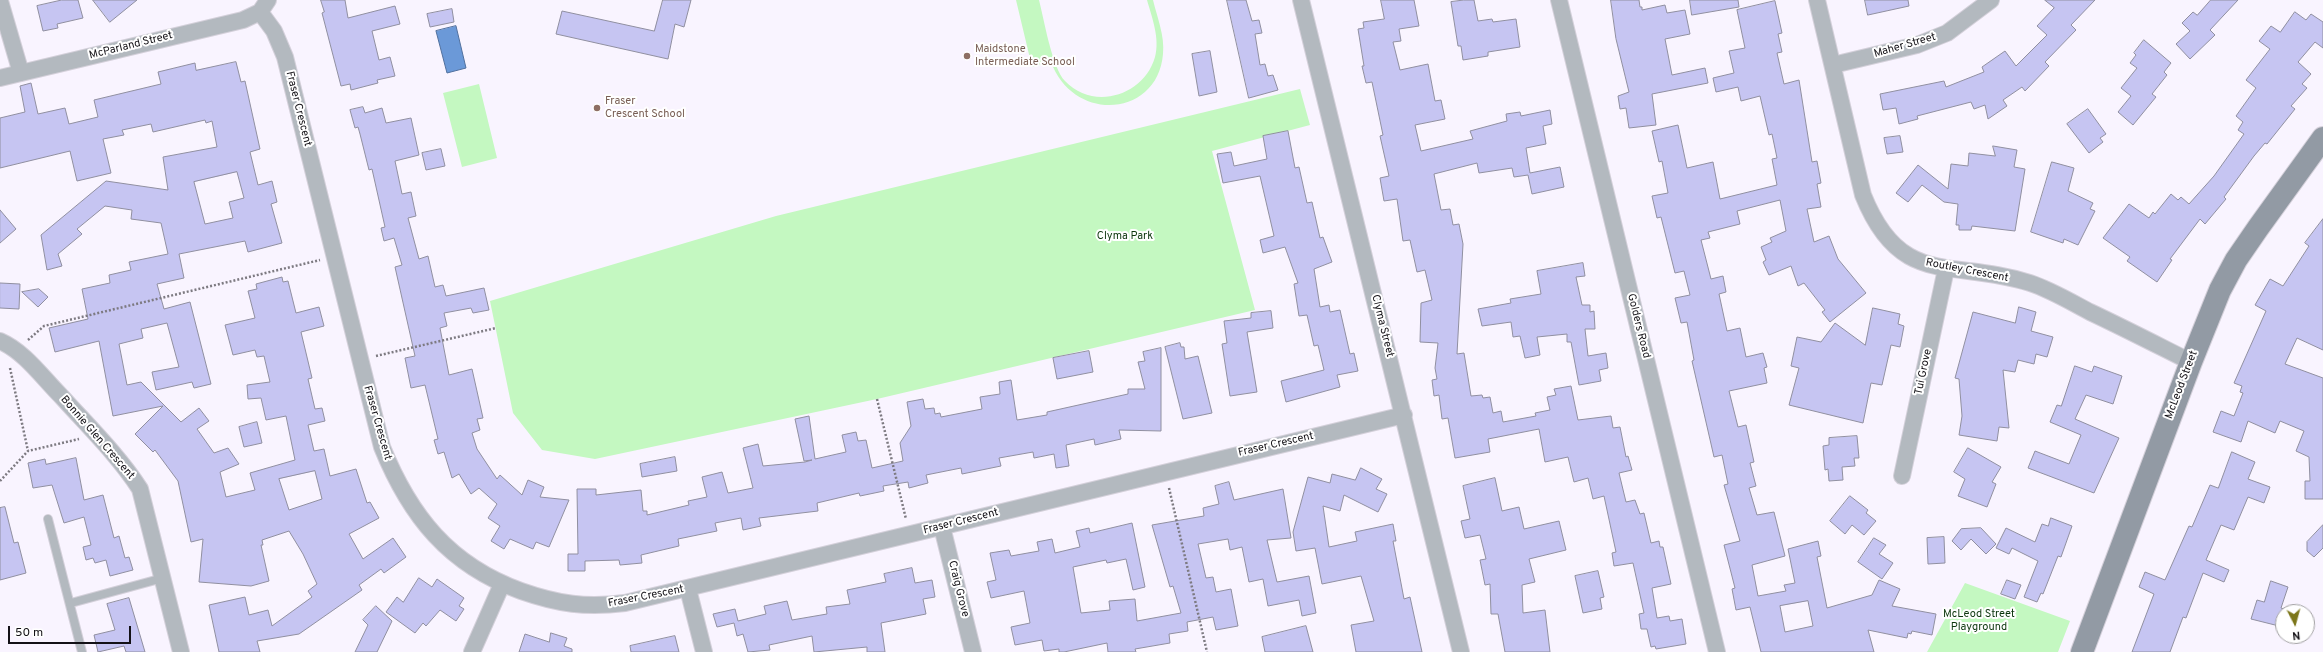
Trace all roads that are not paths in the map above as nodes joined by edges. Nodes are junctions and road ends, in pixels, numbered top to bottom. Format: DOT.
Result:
graph roads {
  1 [pos="1301,0"];
  2 [pos="1559,0"];
  3 [pos="1816,0"];
  4 [pos="1991,0"];
  5 [pos="0,1"];
  6 [pos="264,6"];
  7 [pos="1833,65"];
  8 [pos="21,72"];
  9 [pos="0,78"];
  10 [pos="2323,138"];
  11 [pos="1946,269"];
  12 [pos="7,345"];
  13 [pos="2191,362"];
  14 [pos="1404,415"];
  15 [pos="1902,476"];
  16 [pos="48,519"];
  17 [pos="942,527"];
  18 [pos="163,578"];
  19 [pos="502,584"];
  20 [pos="688,589"];
  21 [pos="71,603"];
  22 [pos="82,652"];
  23 [pos="181,652"];
  24 [pos="472,652"];
  25 [pos="704,652"];
  26 [pos="973,652"];
  27 [pos="1461,652"];
  28 [pos="1717,652"];
  29 [pos="2082,652"];
  1 -- 14 [label="street, Clyma Street"];
  2 -- 28 [label="street, Golders Road"];
  3 -- 7 [label="street, Routley Crescent"];
  4 -- 7 [label="street, Maher Street"];
  5 -- 8 [label="street"];
  6 -- 8 [label="street, McParland Street"];
  6 -- 19 [label="street, Fraser Crescent"];
  7 -- 11 [label="street, Routley Crescent"];
  8 -- 9 [label="street, McParland Street"];
  10 -- 13 [label="street, McLeod Street"];
  11 -- 13 [label="street, Routley Crescent"];
  11 -- 15 [label="street, Tui Grove"];
  12 -- 18 [label="street, Bonnie Glen Crescent"];
  13 -- 29 [label="street, McLeod Street"];
  14 -- 17 [label="street, Fraser Crescent"];
  14 -- 27 [label="street, Clyma Street"];
  16 -- 21 [label="lane"];
  17 -- 20 [label="street, Fraser Crescent"];
  17 -- 26 [label="street, Craig Grove"];
  18 -- 21 [label="lane"];
  18 -- 23 [label="street, Bonnie Glen Crescent"];
  19 -- 20 [label="street, Fraser Crescent"];
  19 -- 24 [label="street"];
  20 -- 25 [label="street"];
  21 -- 22 [label="lane"];
}
